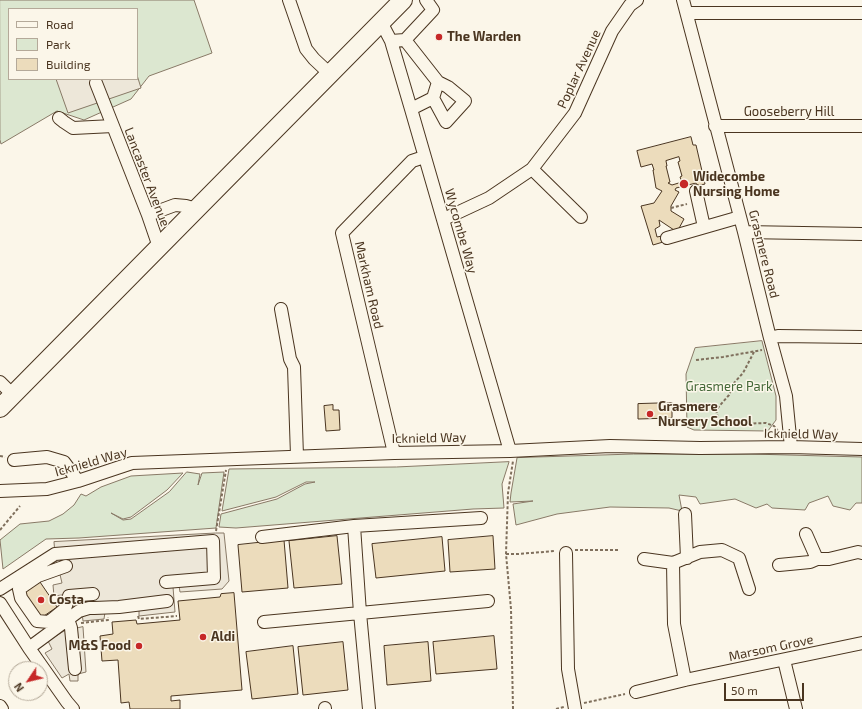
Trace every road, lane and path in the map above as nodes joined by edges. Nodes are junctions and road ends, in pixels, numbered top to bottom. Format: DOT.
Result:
graph roads {
  1 [pos="289,0"];
  2 [pos="426,0"];
  3 [pos="637,0"];
  4 [pos="683,0"];
  5 [pos="402,1"];
  6 [pos="687,13"];
  7 [pos="862,13"];
  8 [pos="381,22"];
  9 [pos="405,40"];
  10 [pos="391,41"];
  11 [pos="330,74"];
  12 [pos="438,82"];
  13 [pos="96,83"];
  14 [pos="433,98"];
  15 [pos="411,109"];
  16 [pos="59,118"];
  17 [pos="113,126"];
  18 [pos="715,126"];
  19 [pos="862,126"];
  20 [pos="424,158"];
  21 [pos="532,169"];
  22 [pos="697,196"];
  23 [pos="671,208"];
  24 [pos="196,209"];
  25 [pos="148,214"];
  26 [pos="581,217"];
  27 [pos="740,217"];
  28 [pos="444,219"];
  29 [pos="704,228"];
  30 [pos="744,232"];
  31 [pos="862,234"];
  32 [pos="667,238"];
  33 [pos="159,247"];
  34 [pos="281,309"];
  35 [pos="862,337"];
  36 [pos="771,343"];
  37 [pos="754,352"];
  38 [pos="696,360"];
  39 [pos="0,382"];
  40 [pos="13,394"];
  41 [pos="0,408"];
  42 [pos="789,432"];
  43 [pos="791,448"];
  44 [pos="862,450"];
  45 [pos="510,451"];
  46 [pos="394,453"];
  47 [pos="297,456"];
  48 [pos="228,459"];
  49 [pos="14,460"];
  50 [pos="78,481"];
  51 [pos="0,491"];
  52 [pos="20,506"];
  53 [pos="685,514"];
  54 [pos="481,518"];
  55 [pos="354,526"];
  56 [pos="0,530"];
  57 [pos="806,534"];
  58 [pos="262,537"];
  59 [pos="212,541"];
  60 [pos="566,553"];
  61 [pos="862,553"];
  62 [pos="644,558"];
  63 [pos="687,558"];
  64 [pos="817,559"];
  65 [pos="673,563"];
  66 [pos="779,565"];
  67 [pos="66,566"];
  68 [pos="166,582"];
  69 [pos="0,589"];
  70 [pos="750,589"];
  71 [pos="93,594"];
  72 [pos="167,601"];
  73 [pos="488,601"];
  74 [pos="0,603"];
  75 [pos="360,613"];
  76 [pos="68,619"];
  77 [pos="264,622"];
  78 [pos="862,643"];
  79 [pos="29,648"];
  80 [pos="784,660"];
  81 [pos="75,669"];
  82 [pos="685,680"];
  83 [pos="636,692"];
  84 [pos="0,706"];
  85 [pos="575,707"];
  86 [pos="2,709"];
  87 [pos="73,709"];
  88 [pos="369,709"];
  89 [pos="512,709"];
  90 [pos="556,709"];
  91 [pos="796,709"];
  1 -- 11 [label="street"];
  2 -- 9 [label="street"];
  3 -- 21 [label="street, Poplar Avenue"];
  4 -- 6 [label="street, Grasmere Road"];
  5 -- 8 [label="highway"];
  6 -- 7 [label="street"];
  6 -- 18 [label="street, Grasmere Road"];
  8 -- 10 [label="street, Wycombe Way"];
  8 -- 11 [label="highway"];
  9 -- 10 [label="street"];
  9 -- 12 [label="street"];
  10 -- 15 [label="street, Wycombe Way"];
  11 -- 24 [label="highway"];
  12 -- 14 [label="street"];
  12 -- 14 [label="street"];
  13 -- 17 [label="street"];
  14 -- 15 [label="street"];
  15 -- 20 [label="street, Wycombe Way"];
  16 -- 17 [label="street, Lancaster Avenue"];
  17 -- 25 [label="street, Lancaster Avenue"];
  18 -- 19 [label="street, Gooseberry Hill"];
  18 -- 27 [label="street, Grasmere Road"];
  20 -- 28 [label="street, Wycombe Way"];
  20 -- 46 [label="street, Markham Road"];
  21 -- 26 [label="street"];
  21 -- 28 [label="street, Poplar Avenue"];
  22 -- 23 [label="path"];
  22 -- 29 [label="street"];
  24 -- 25 [label="street"];
  24 -- 33 [label="highway"];
  25 -- 33 [label="street, Lancaster Avenue"];
  27 -- 29 [label="street"];
  27 -- 30 [label="street, Grasmere Road"];
  28 -- 45 [label="street, Wycombe Way"];
  29 -- 32 [label="street"];
  30 -- 31 [label="street"];
  30 -- 36 [label="street, Grasmere Road"];
  33 -- 40 [label="highway"];
  34 -- 47 [label="street"];
  35 -- 36 [label="street"];
  36 -- 37 [label="path"];
  36 -- 42 [label="street, Grasmere Road"];
  37 -- 38 [label="path"];
  37 -- 42 [label="path"];
  39 -- 40 [label="street"];
  40 -- 41 [label="highway"];
  42 -- 43 [label="street, Grasmere Road"];
  43 -- 44 [label="street, Icknield Way"];
  43 -- 45 [label="street, Icknield Way"];
  45 -- 46 [label="street, Icknield Way"];
  45 -- 89 [label="path"];
  46 -- 47 [label="street, Icknield Way"];
  47 -- 48 [label="street, Icknield Way"];
  48 -- 50 [label="street, Icknield Way"];
  48 -- 59 [label="path"];
  49 -- 50 [label="street"];
  50 -- 51 [label="street, Icknield Way"];
  52 -- 56 [label="path"];
  53 -- 63 [label="street"];
  54 -- 55 [label="street"];
  55 -- 58 [label="street"];
  55 -- 75 [label="street"];
  57 -- 64 [label="street"];
  59 -- 68 [label="street"];
  59 -- 69 [label="street"];
  60 -- 85 [label="street"];
  61 -- 64 [label="street"];
  62 -- 65 [label="street"];
  63 -- 65 [label="street"];
  63 -- 70 [label="street"];
  64 -- 66 [label="street"];
  65 -- 82 [label="street"];
  67 -- 71 [label="street"];
  72 -- 76 [label="street"];
  73 -- 75 [label="street"];
  74 -- 79 [label="street"];
  75 -- 77 [label="street"];
  75 -- 88 [label="street"];
  76 -- 79 [label="street"];
  76 -- 81 [label="street"];
  78 -- 80 [label="street, Marsom Grove"];
  79 -- 87 [label="street"];
  80 -- 82 [label="street, Marsom Grove"];
  80 -- 91 [label="street"];
  82 -- 83 [label="street, Marsom Grove"];
  83 -- 85 [label="path"];
  84 -- 86 [label="street"];
  85 -- 90 [label="path"];
}
